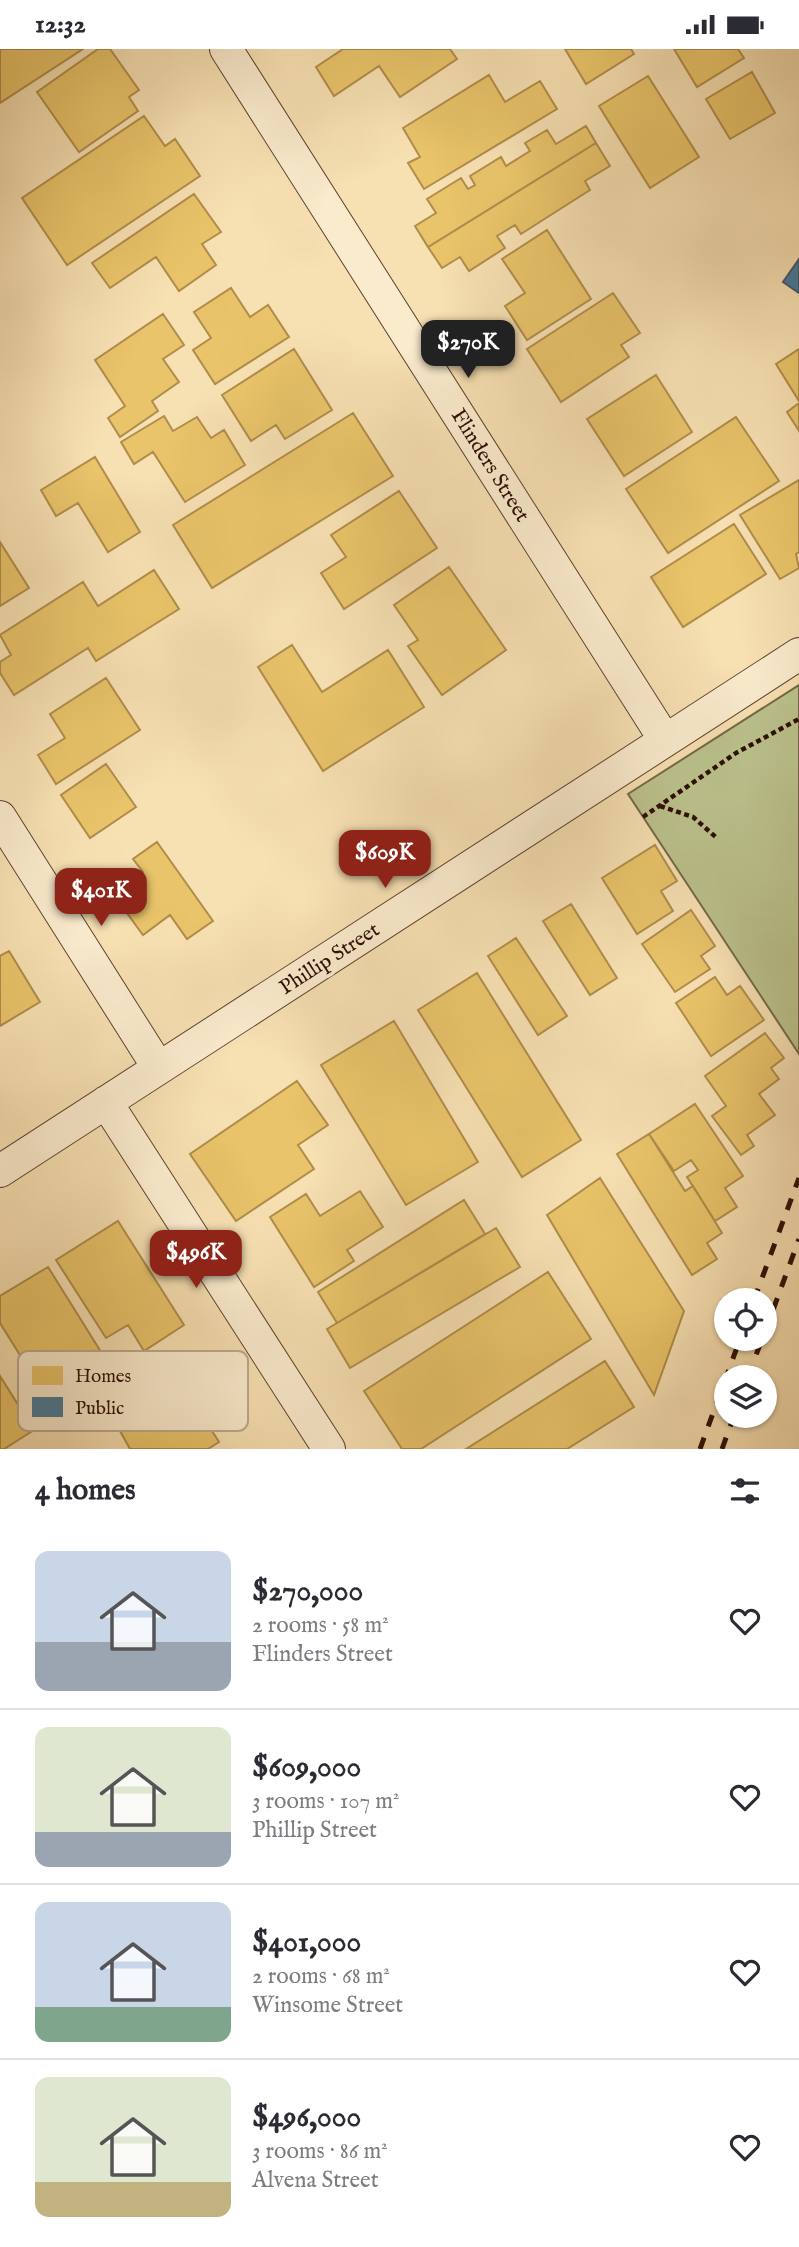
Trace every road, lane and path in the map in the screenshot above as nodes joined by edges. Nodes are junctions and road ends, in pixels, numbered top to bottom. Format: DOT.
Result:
graph roads {
  1 [pos="226,49"];
  2 [pos="799,654"];
  3 [pos="799,719"];
  4 [pos="665,740"];
  5 [pos="660,806"];
  6 [pos="0,817"];
  7 [pos="643,817"];
  8 [pos="718,839"];
  9 [pos="158,1067"];
  10 [pos="106,1102"];
  11 [pos="0,1171"];
  12 [pos="329,1449"];
  1 -- 4 [label="street, Flinders Street"];
  2 -- 4 [label="street, Phillip Street"];
  3 -- 5 [label="path"];
  4 -- 9 [label="street, Phillip Street"];
  5 -- 7 [label="path"];
  5 -- 8 [label="path"];
  6 -- 9 [label="street"];
  9 -- 10 [label="street, Phillip Street"];
  10 -- 11 [label="street, Phillip Street"];
  10 -- 12 [label="street"];
}
